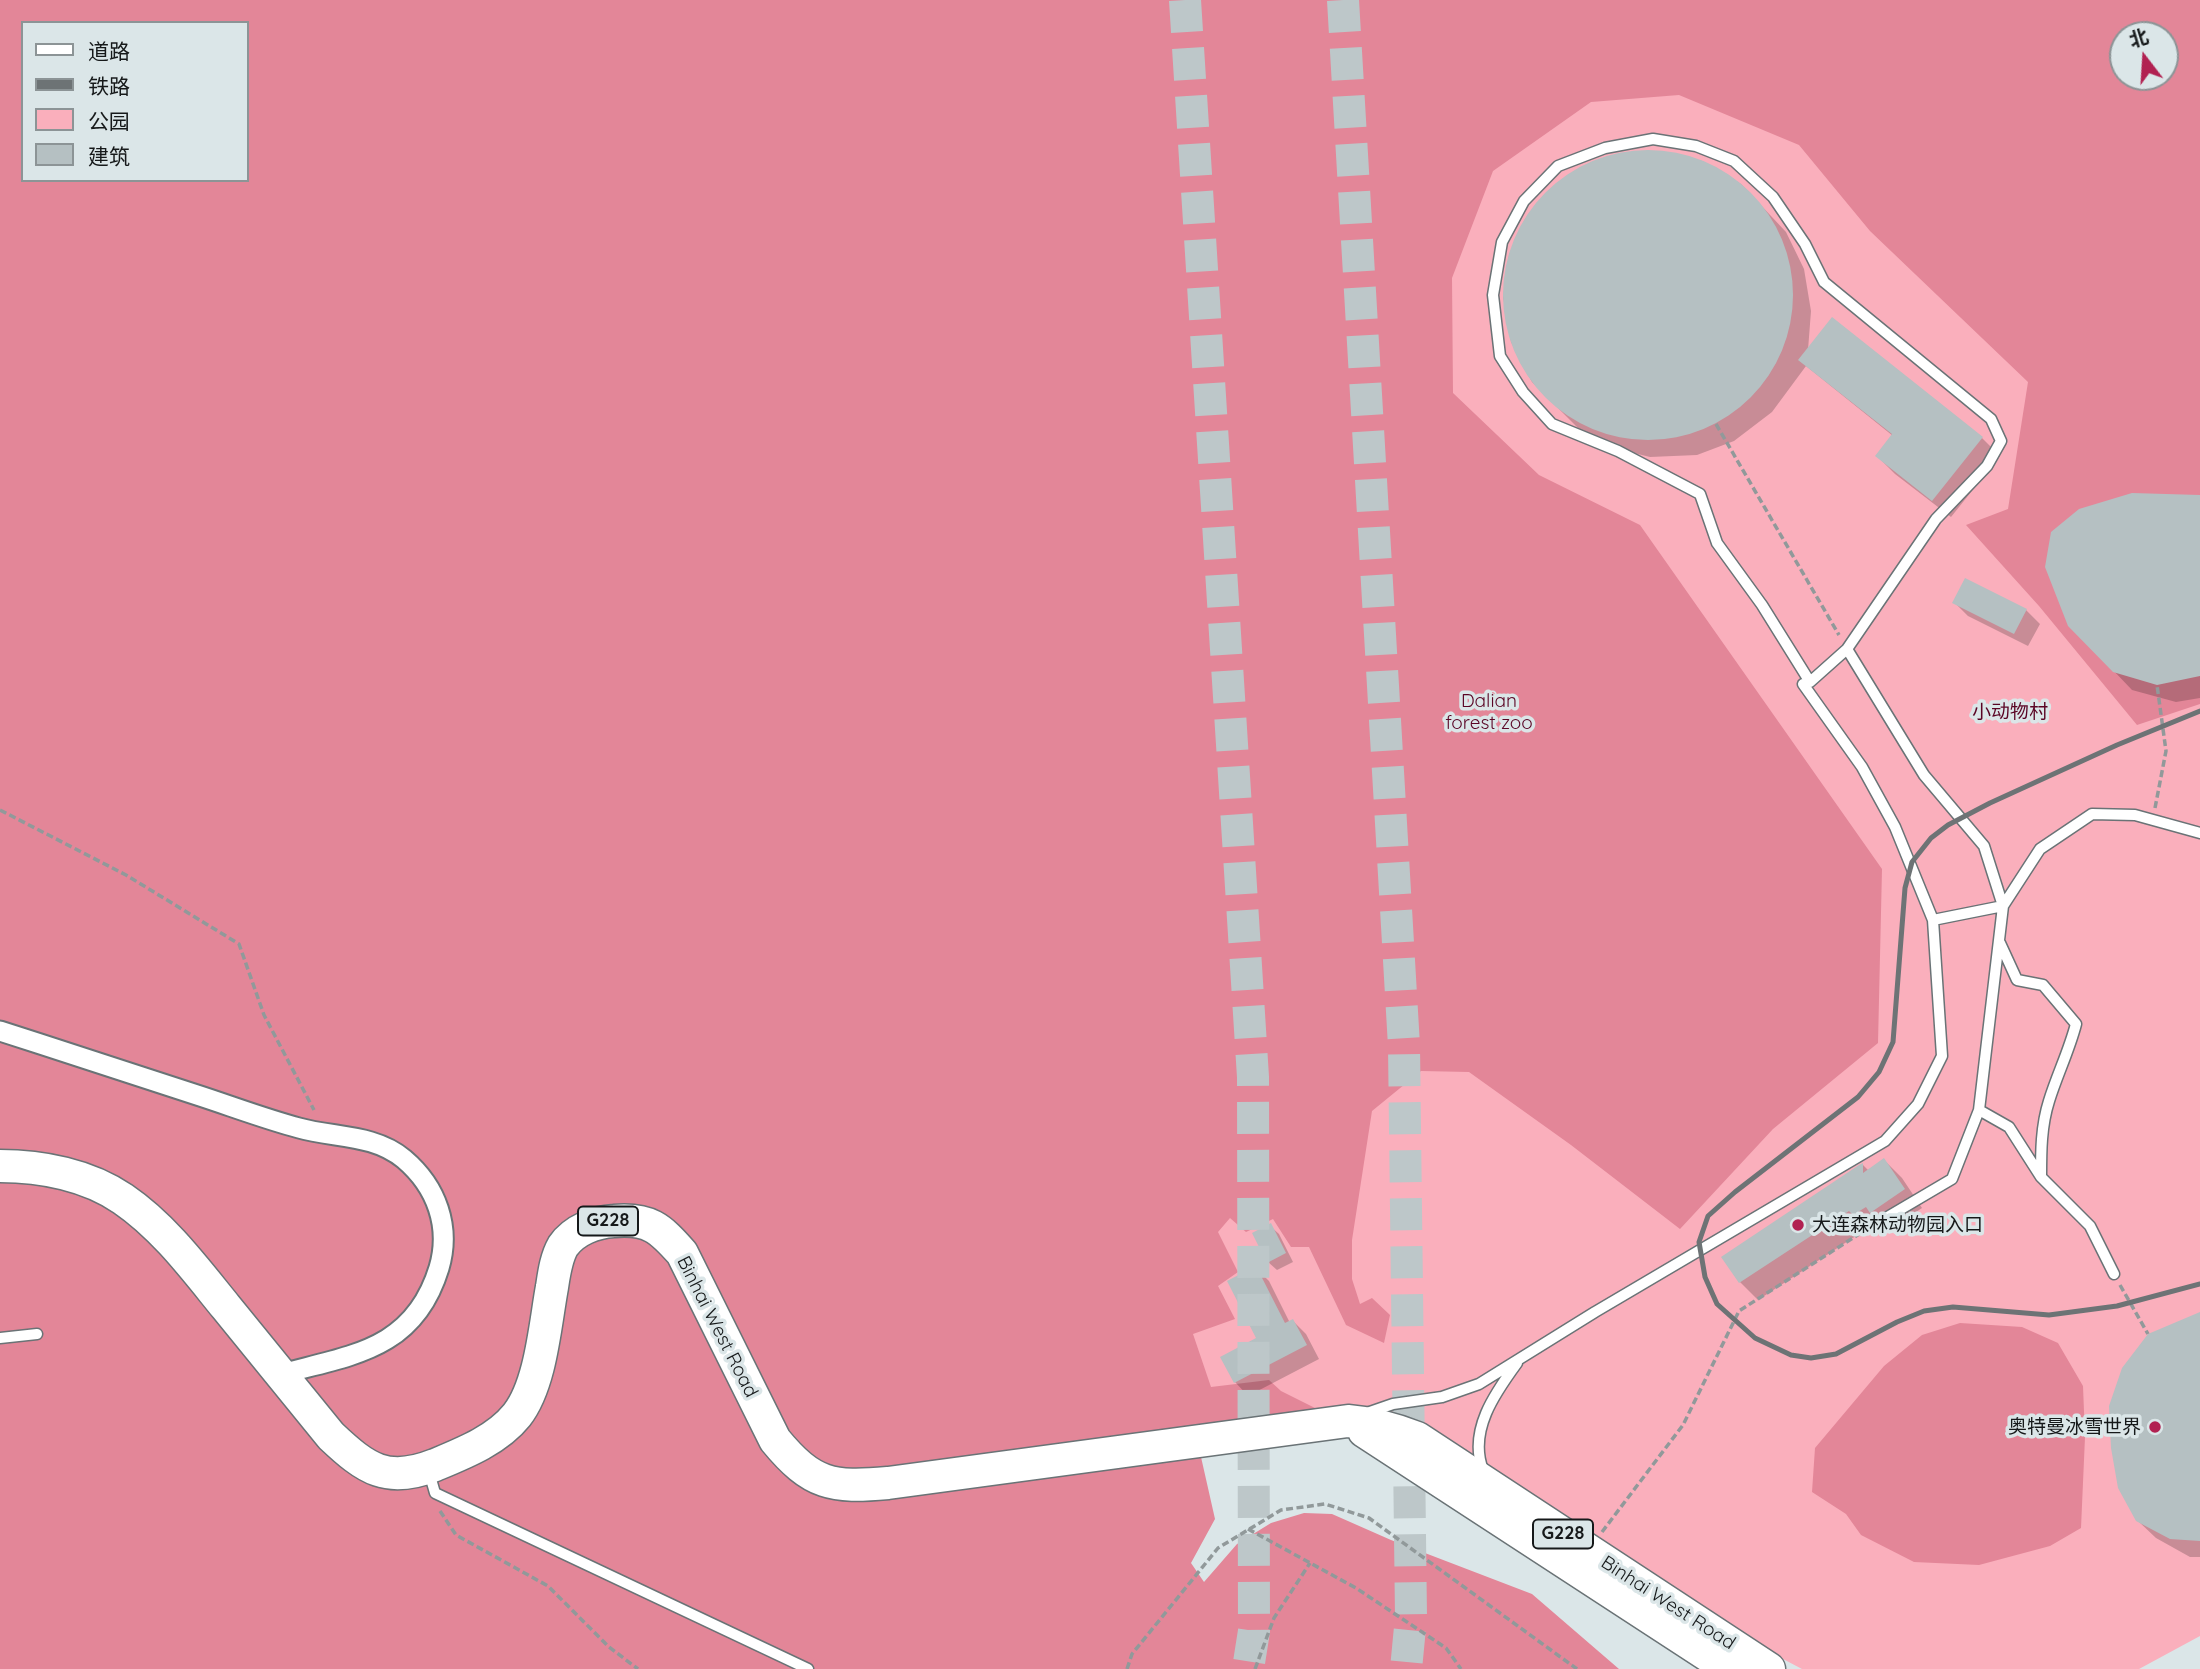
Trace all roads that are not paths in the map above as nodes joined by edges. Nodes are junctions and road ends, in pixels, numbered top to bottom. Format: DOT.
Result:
graph roads {
  1 [pos="1847,649"];
  2 [pos="1803,684"];
  3 [pos="2200,833"];
  4 [pos="2003,906"];
  5 [pos="1933,920"];
  6 [pos="1999,942"];
  7 [pos="0,1031"];
  8 [pos="1979,1110"];
  9 [pos="0,1166"];
  10 [pos="2041,1177"];
  11 [pos="1878,1222"];
  12 [pos="2114,1274"];
  13 [pos="37,1334"];
  14 [pos="0,1338"];
  15 [pos="1520,1360"];
  16 [pos="281,1374"];
  17 [pos="1348,1421"];
  18 [pos="431,1481"];
  19 [pos="1489,1485"];
  20 [pos="1752,1667"];
  21 [pos="808,1669"];
  1 -- 1 [label="lane"];
  1 -- 4 [label="lane"];
  2 -- 5 [label="lane"];
  3 -- 4 [label="lane"];
  4 -- 5 [label="lane"];
  4 -- 6 [label="lane"];
  5 -- 15 [label="lane"];
  6 -- 8 [label="lane"];
  6 -- 10 [label="lane"];
  7 -- 16 [label="street"];
  8 -- 10 [label="lane"];
  8 -- 11 [label="lane"];
  9 -- 16 [label="highway, Binhai West Road / G228"];
  10 -- 12 [label="lane"];
  13 -- 14 [label="lane"];
  15 -- 17 [label="lane"];
  15 -- 19 [label="lane"];
  16 -- 18 [label="highway, Binhai West Road / G228"];
  17 -- 18 [label="highway, Binhai West Road / G228"];
  17 -- 19 [label="highway, Binhai West Road / G228"];
  17 -- 20 [label="highway, Binhai West Road / G228"];
  18 -- 21 [label="lane"];
  19 -- 20 [label="highway, Binhai West Road / G228"];
}
